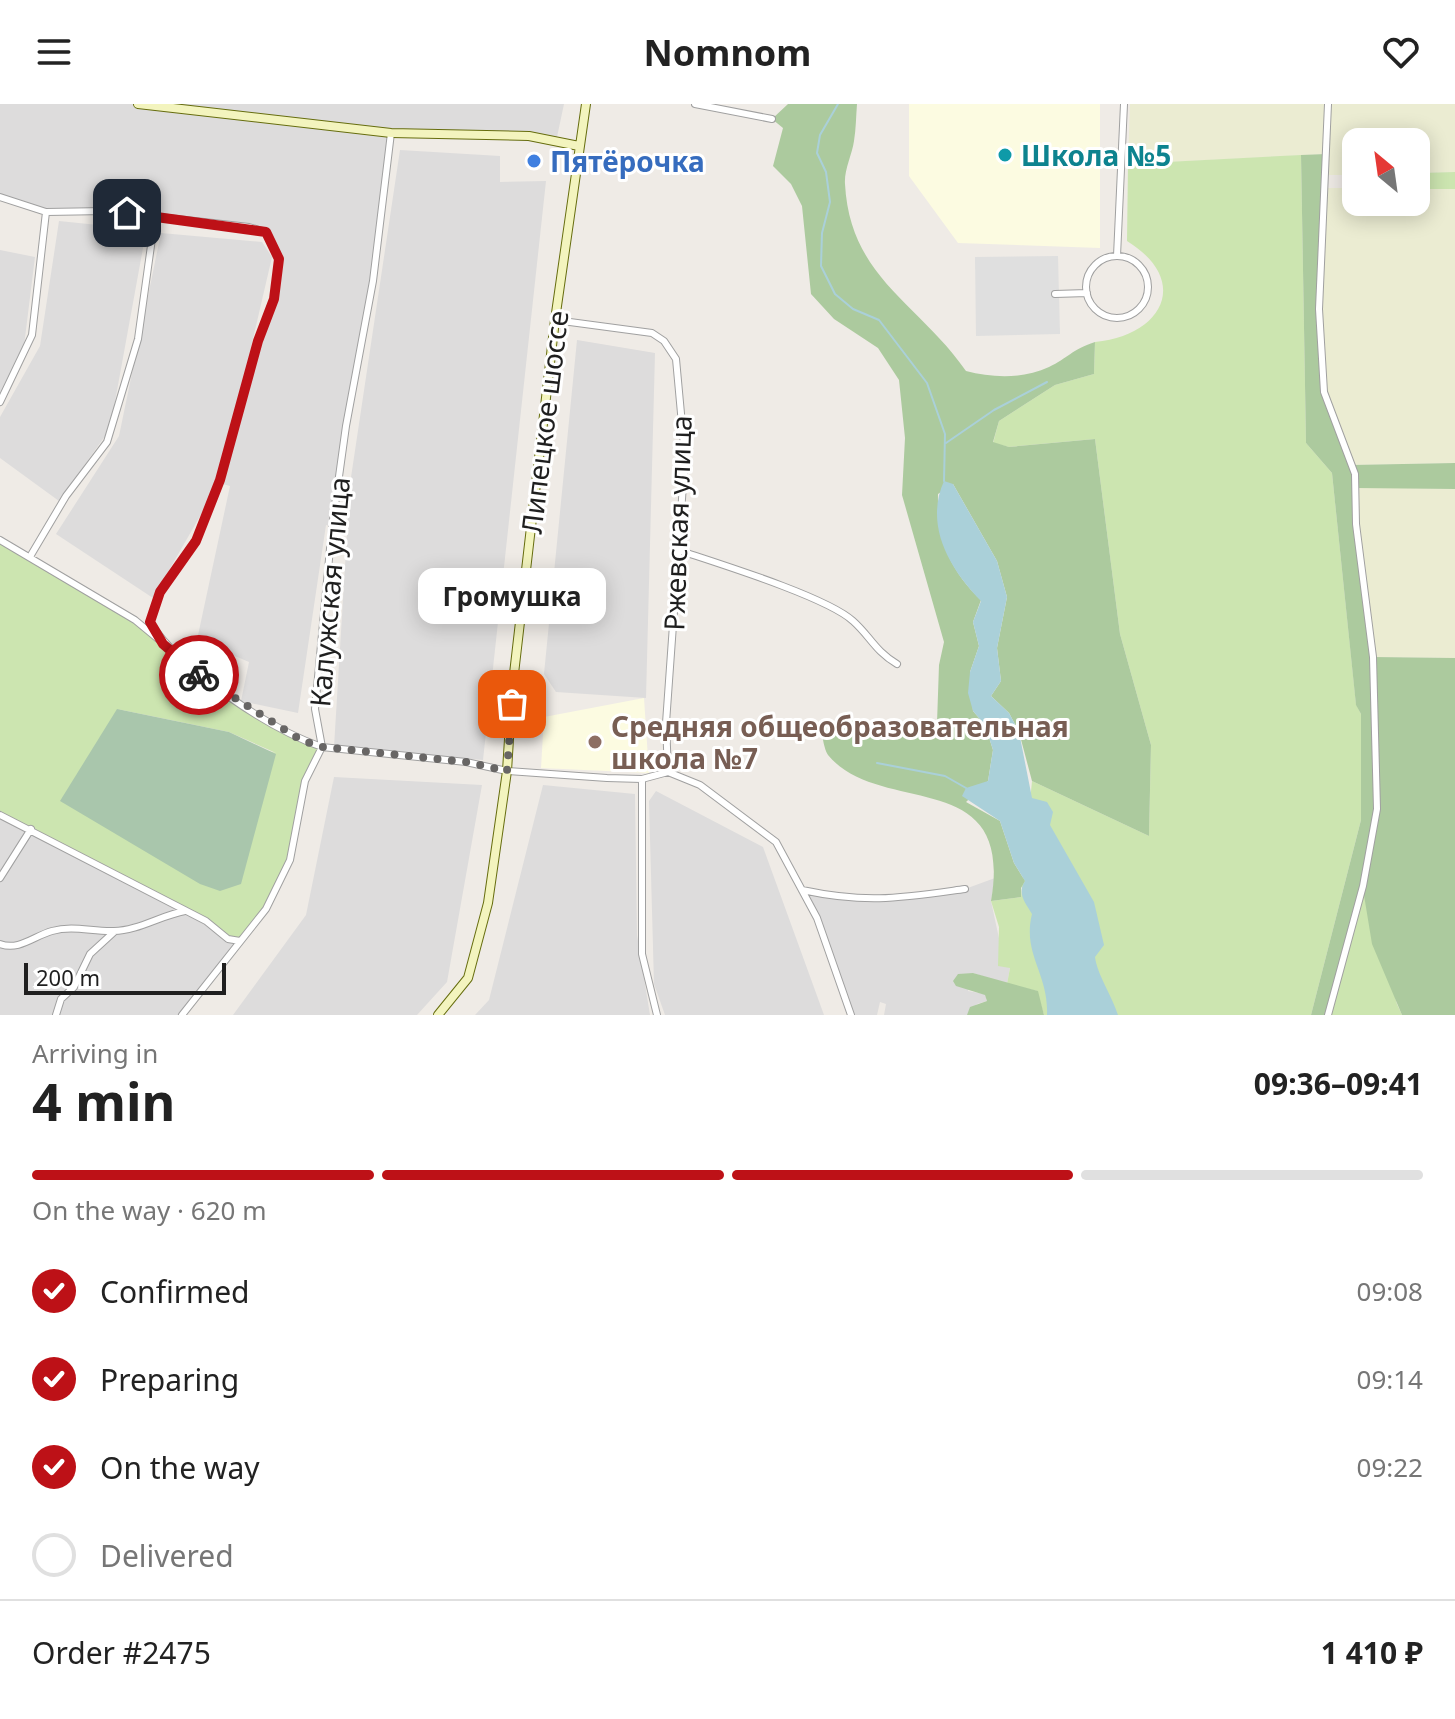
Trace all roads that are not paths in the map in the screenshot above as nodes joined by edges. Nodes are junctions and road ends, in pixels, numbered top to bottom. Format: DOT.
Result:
graph roads {
  1 [pos="138,104"];
  2 [pos="586,104"];
  3 [pos="695,104"];
  4 [pos="1124,104"];
  5 [pos="1328,104"];
  6 [pos="170,107"];
  7 [pos="772,119"];
  8 [pos="391,133"];
  9 [pos="579,146"];
  10 [pos="0,197"];
  11 [pos="46,212"];
  12 [pos="155,217"];
  13 [pos="1117,256"];
  14 [pos="1087,293"];
  15 [pos="1055,294"];
  16 [pos="555,320"];
  17 [pos="0,402"];
  18 [pos="0,540"];
  19 [pos="681,551"];
  20 [pos="31,555"];
  21 [pos="163,644"];
  22 [pos="897,664"];
  23 [pos="322,747"];
  24 [pos="507,771"];
  25 [pos="668,772"];
  26 [pos="642,779"];
  27 [pos="0,815"];
  28 [pos="31,829"];
  29 [pos="0,878"];
  30 [pos="965,889"];
  31 [pos="802,890"];
  32 [pos="186,911"];
  33 [pos="115,932"];
  34 [pos="240,941"];
  35 [pos="0,944"];
  36 [pos="56,1015"];
  37 [pos="182,1015"];
  38 [pos="438,1015"];
  39 [pos="657,1015"];
  40 [pos="851,1015"];
  41 [pos="1328,1015"];
  1 -- 6 [label="street"];
  2 -- 9 [label="street, Липецкое шоссе"];
  3 -- 7 [label="street"];
  4 -- 13 [label="street"];
  5 -- 41 [label="street"];
  6 -- 8 [label="street"];
  8 -- 9 [label="street"];
  8 -- 23 [label="street, Калужская улица"];
  9 -- 16 [label="street, Липецкое шоссе"];
  10 -- 11 [label="street"];
  11 -- 12 [label="street"];
  11 -- 17 [label="street"];
  12 -- 20 [label="street"];
  12 -- 21 [label="street"];
  13 -- 14 [label="street"];
  13 -- 14 [label="street"];
  14 -- 15 [label="street"];
  16 -- 19 [label="street, Ржевская улица"];
  16 -- 24 [label="street, Липецкое шоссе"];
  18 -- 20 [label="street"];
  19 -- 22 [label="street"];
  19 -- 25 [label="street, Ржевская улица"];
  20 -- 21 [label="street"];
  21 -- 23 [label="street"];
  23 -- 24 [label="street"];
  23 -- 34 [label="street, Калужская улица"];
  24 -- 26 [label="street"];
  24 -- 38 [label="street, Липецкое шоссе"];
  25 -- 26 [label="street"];
  25 -- 31 [label="street"];
  26 -- 39 [label="street"];
  27 -- 28 [label="street"];
  28 -- 29 [label="street"];
  28 -- 32 [label="street"];
  30 -- 31 [label="street"];
  31 -- 40 [label="street"];
  32 -- 33 [label="street"];
  32 -- 34 [label="street"];
  33 -- 35 [label="street"];
  33 -- 36 [label="street"];
  34 -- 37 [label="street, Калужская улица"];
}
